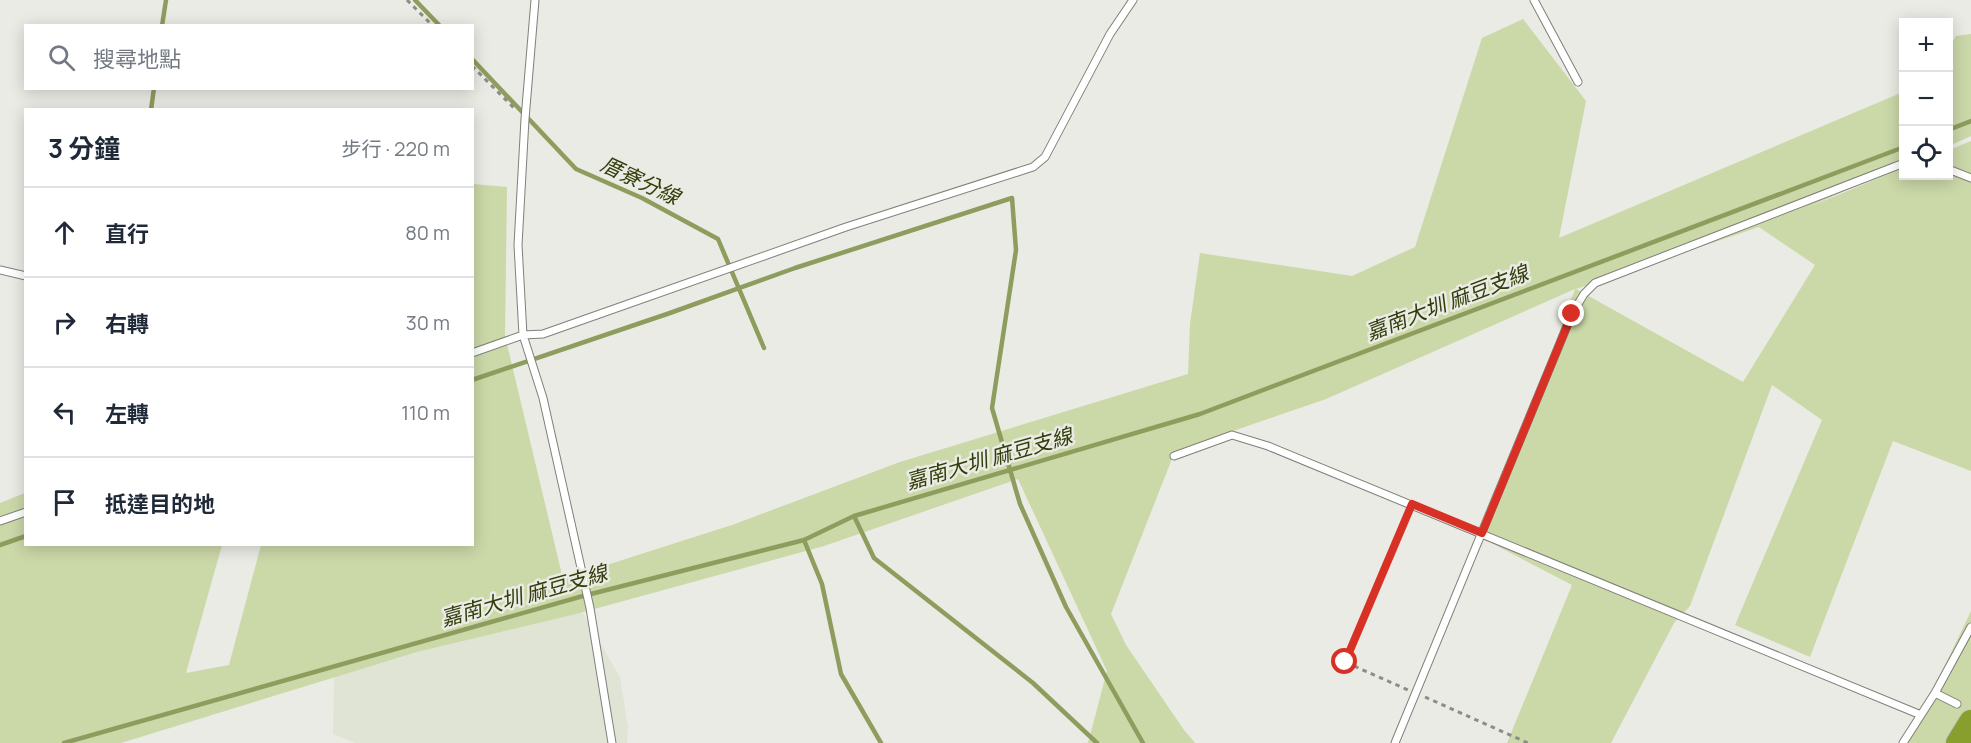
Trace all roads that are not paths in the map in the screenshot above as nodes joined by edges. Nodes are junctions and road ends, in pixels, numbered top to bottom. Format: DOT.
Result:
graph roads {
  1 [pos="535,0"];
  2 [pos="1133,0"];
  3 [pos="1534,0"];
  4 [pos="1578,82"];
  5 [pos="1899,165"];
  6 [pos="1953,171"];
  7 [pos="1971,178"];
  8 [pos="0,270"];
  9 [pos="24,276"];
  10 [pos="523,335"];
  11 [pos="474,352"];
  12 [pos="1174,456"];
  13 [pos="24,513"];
  14 [pos="0,521"];
  15 [pos="1482,533"];
  16 [pos="1971,627"];
  17 [pos="1935,693"];
  18 [pos="1964,713"];
  19 [pos="1921,715"];
  20 [pos="612,743"];
  21 [pos="1395,743"];
  22 [pos="1903,743"];
  23 [pos="1958,743"];
  1 -- 10 [label="lane"];
  2 -- 10 [label="lane"];
  3 -- 4 [label="lane"];
  5 -- 15 [label="lane"];
  6 -- 7 [label="lane"];
  8 -- 9 [label="lane"];
  10 -- 11 [label="lane"];
  10 -- 20 [label="lane"];
  12 -- 15 [label="lane"];
  13 -- 14 [label="lane"];
  15 -- 19 [label="lane"];
  15 -- 21 [label="lane"];
  16 -- 17 [label="lane"];
  17 -- 18 [label="lane"];
  17 -- 19 [label="lane"];
  18 -- 23 [label="highway"];
  19 -- 22 [label="lane"];
}
